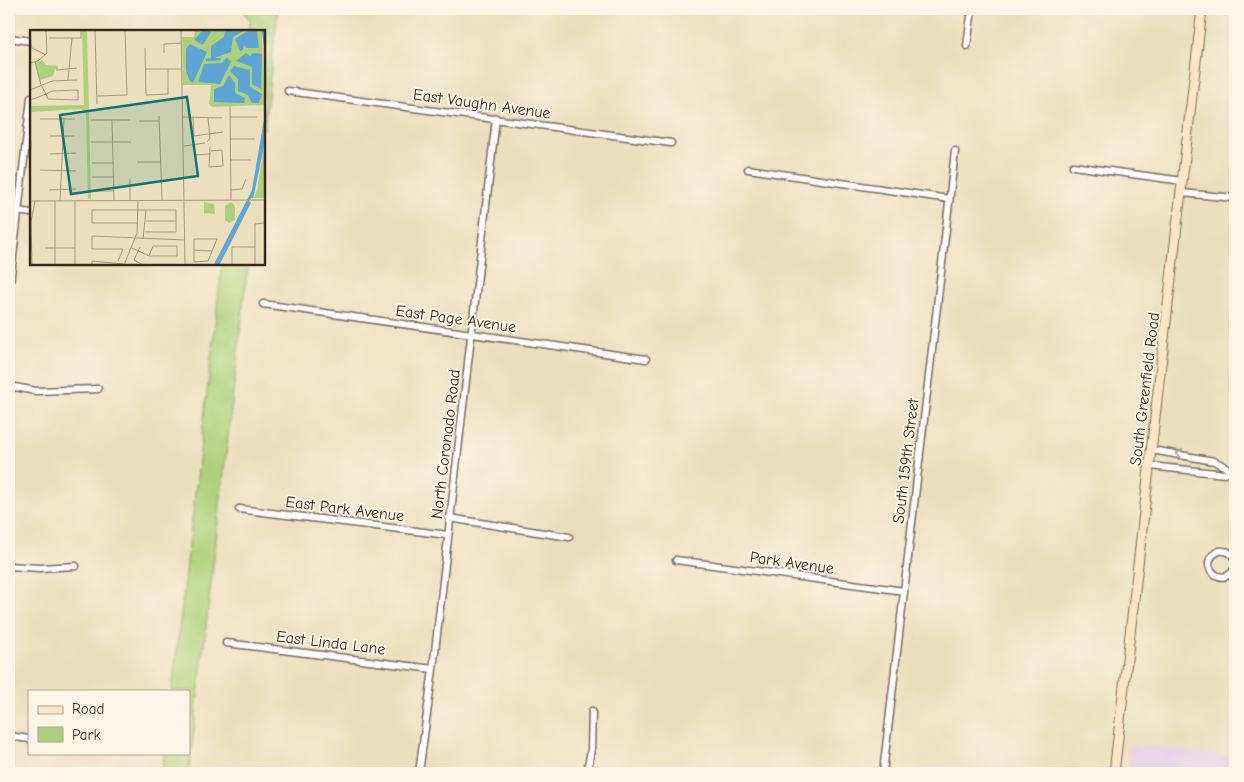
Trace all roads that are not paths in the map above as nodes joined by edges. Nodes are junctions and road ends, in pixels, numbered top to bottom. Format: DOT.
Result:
graph roads {
  1 [pos="972,9"];
  2 [pos="1202,9"];
  3 [pos="9,38"];
  4 [pos="30,41"];
  5 [pos="968,46"];
  6 [pos="288,91"];
  7 [pos="30,107"];
  8 [pos="496,118"];
  9 [pos="671,143"];
  10 [pos="955,151"];
  11 [pos="1073,166"];
  12 [pos="748,169"];
  13 [pos="1183,181"];
  14 [pos="1182,193"];
  15 [pos="949,198"];
  16 [pos="1235,198"];
  17 [pos="9,210"];
  18 [pos="18,212"];
  19 [pos="30,213"];
  20 [pos="9,292"];
  21 [pos="263,304"];
  22 [pos="472,334"];
  23 [pos="646,359"];
  24 [pos="9,386"];
  25 [pos="98,389"];
  26 [pos="1152,450"];
  27 [pos="1195,457"];
  28 [pos="1150,466"];
  29 [pos="1193,471"];
  30 [pos="1234,471"];
  31 [pos="239,509"];
  32 [pos="449,518"];
  33 [pos="448,535"];
  34 [pos="569,537"];
  35 [pos="676,560"];
  36 [pos="1235,560"];
  37 [pos="9,566"];
  38 [pos="76,566"];
  39 [pos="1235,568"];
  40 [pos="904,592"];
  41 [pos="226,643"];
  42 [pos="433,669"];
  43 [pos="592,711"];
  44 [pos="9,736"];
  45 [pos="28,739"];
  46 [pos="419,773"];
  47 [pos="587,773"];
  48 [pos="883,773"];
  49 [pos="1114,773"];
  1 -- 5 [label="street"];
  2 -- 13 [label="main road, South Greenfield Road"];
  3 -- 4 [label="street"];
  6 -- 8 [label="street, East Vaughn Avenue"];
  7 -- 18 [label="street"];
  8 -- 9 [label="street, East Vaughn Avenue"];
  8 -- 22 [label="street, North Coronado Road"];
  10 -- 15 [label="street, South 159th Street"];
  11 -- 13 [label="street"];
  12 -- 15 [label="street"];
  13 -- 14 [label="main road, South Greenfield Road"];
  14 -- 16 [label="street"];
  14 -- 26 [label="main road, South Greenfield Road"];
  15 -- 40 [label="street, South 159th Street"];
  17 -- 18 [label="street"];
  18 -- 19 [label="street"];
  18 -- 20 [label="street"];
  21 -- 22 [label="street, East Page Avenue"];
  22 -- 23 [label="street, East Page Avenue"];
  22 -- 32 [label="street, North Coronado Road"];
  24 -- 25 [label="street"];
  27 -- 26 [label="street, one-way"];
  26 -- 28 [label="main road, South Greenfield Road"];
  27 -- 29 [label="street"];
  27 -- 30 [label="street"];
  28 -- 29 [label="street"];
  28 -- 49 [label="main road, South Greenfield Road"];
  29 -- 30 [label="street"];
  31 -- 33 [label="street, East Park Avenue"];
  32 -- 33 [label="street, North Coronado Road"];
  32 -- 34 [label="street"];
  33 -- 42 [label="street, North Coronado Road"];
  35 -- 40 [label="street, Park Avenue"];
  36 -- 39 [label="street"];
  37 -- 38 [label="street"];
  40 -- 48 [label="street, South 159th Street"];
  41 -- 42 [label="street, East Linda Lane"];
  42 -- 46 [label="street, North Coronado Road"];
  43 -- 47 [label="street"];
  44 -- 45 [label="street"];
}
